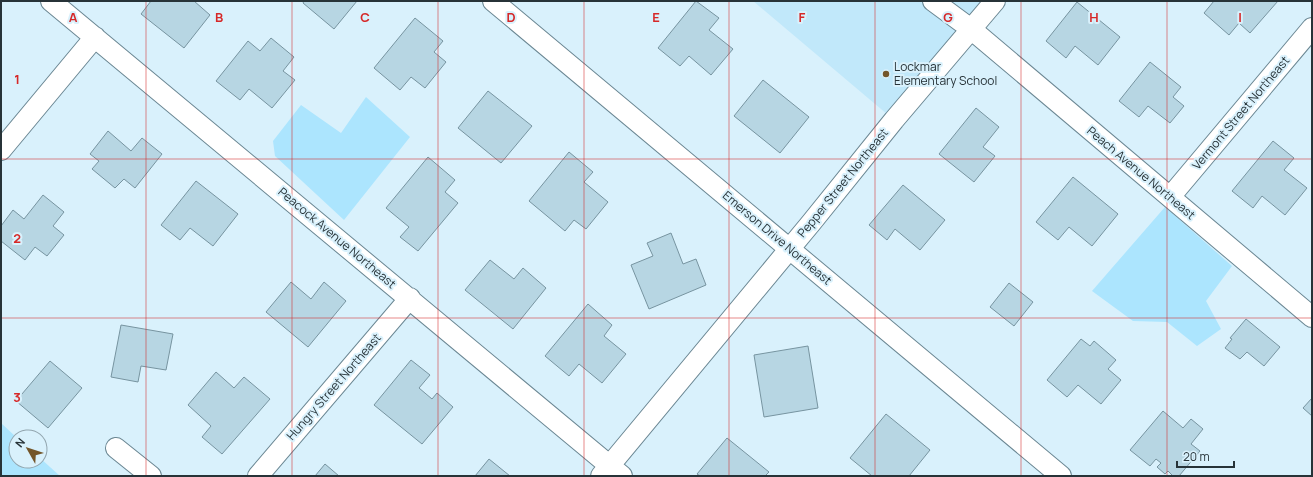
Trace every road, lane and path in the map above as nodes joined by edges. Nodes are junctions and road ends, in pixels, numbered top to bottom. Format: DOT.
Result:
graph roads {
  1 [pos="51,1"];
  2 [pos="493,1"];
  3 [pos="933,1"];
  4 [pos="995,1"];
  5 [pos="1312,28"];
  6 [pos="971,29"];
  7 [pos="95,37"];
  8 [pos="1,150"];
  9 [pos="1170,197"];
  10 [pos="790,249"];
  11 [pos="410,298"];
  12 [pos="1312,317"];
  13 [pos="116,448"];
  14 [pos="611,472"];
  15 [pos="151,476"];
  16 [pos="258,476"];
  17 [pos="1061,476"];
  1 -- 7 [label="street, Peacock Avenue Northeast"];
  2 -- 10 [label="street, Emerson Drive Northeast"];
  3 -- 6 [label="street, Peach Avenue Northeast"];
  4 -- 6 [label="street, Pepper Street Northeast"];
  5 -- 9 [label="street, Vermont Street Northeast"];
  6 -- 9 [label="street, Peach Avenue Northeast"];
  6 -- 10 [label="street, Pepper Street Northeast"];
  7 -- 8 [label="street"];
  7 -- 11 [label="street, Peacock Avenue Northeast"];
  9 -- 12 [label="street, Peach Avenue Northeast"];
  10 -- 14 [label="street, Pepper Street Northeast"];
  10 -- 17 [label="street, Emerson Drive Northeast"];
  11 -- 14 [label="street, Peacock Avenue Northeast"];
  11 -- 16 [label="street, Hungry Street Northeast"];
  13 -- 15 [label="street"];
}
